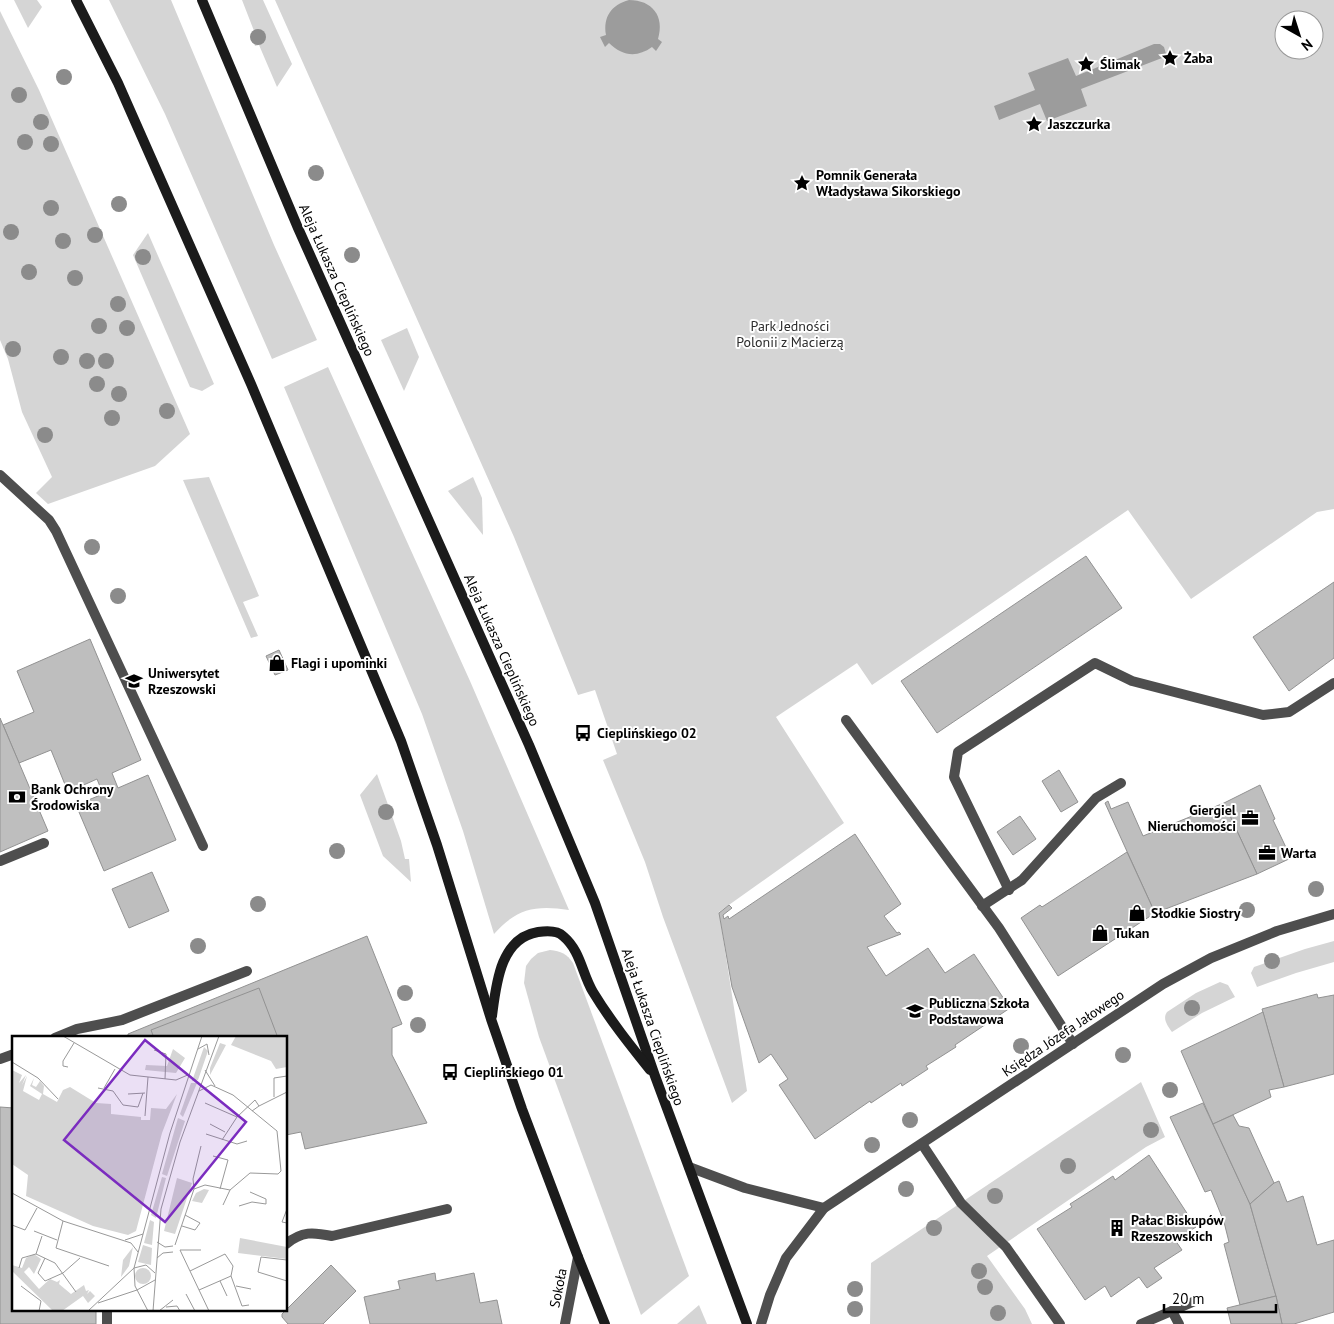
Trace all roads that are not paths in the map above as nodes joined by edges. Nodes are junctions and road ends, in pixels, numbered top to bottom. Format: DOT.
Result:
graph roads {
  1 [pos="76,0"];
  2 [pos="202,0"];
  3 [pos="0,475"];
  4 [pos="1334,683"];
  5 [pos="846,720"];
  6 [pos="1121,783"];
  7 [pos="44,843"];
  8 [pos="203,846"];
  9 [pos="0,861"];
  10 [pos="1009,890"];
  11 [pos="982,906"];
  12 [pos="1334,914"];
  13 [pos="247,971"];
  14 [pos="492,1019"];
  15 [pos="78,1034"];
  16 [pos="1073,1044"];
  17 [pos="12,1055"];
  18 [pos="0,1059"];
  19 [pos="655,1076"];
  20 [pos="922,1144"];
  21 [pos="689,1167"];
  22 [pos="824,1208"];
  23 [pos="447,1209"];
  24 [pos="288,1242"];
  25 [pos="578,1257"];
  26 [pos="1195,1301"];
  27 [pos="1172,1311"];
  28 [pos="565,1324"];
  29 [pos="605,1324"];
  30 [pos="747,1324"];
  31 [pos="761,1324"];
  32 [pos="1060,1324"];
  33 [pos="1141,1324"];
  34 [pos="1179,1324"];
  1 -- 14 [label="main road"];
  2 -- 19 [label="main road, Aleja Łukasza Cieplińskiego"];
  3 -- 8 [label="street"];
  4 -- 10 [label="street"];
  5 -- 11 [label="street"];
  6 -- 10 [label="street"];
  7 -- 9 [label="street"];
  10 -- 11 [label="street"];
  11 -- 16 [label="street"];
  12 -- 16 [label="street, Księdza Józefa Jałowego"];
  13 -- 15 [label="street"];
  14 -- 19 [label="main road"];
  14 -- 25 [label="main road"];
  16 -- 20 [label="street, Księdza Józefa Jałowego"];
  17 -- 18 [label="street"];
  19 -- 21 [label="main road, Aleja Łukasza Cieplińskiego"];
  20 -- 22 [label="street, Księdza Józefa Jałowego"];
  20 -- 32 [label="street"];
  21 -- 22 [label="street"];
  21 -- 30 [label="main road, Aleja Łukasza Cieplińskiego"];
  22 -- 31 [label="street, Księdza Józefa Jałowego"];
  23 -- 24 [label="street"];
  25 -- 28 [label="street, Sokoła"];
  25 -- 29 [label="main road"];
  26 -- 27 [label="street"];
  27 -- 33 [label="street"];
  27 -- 34 [label="street"];
}
